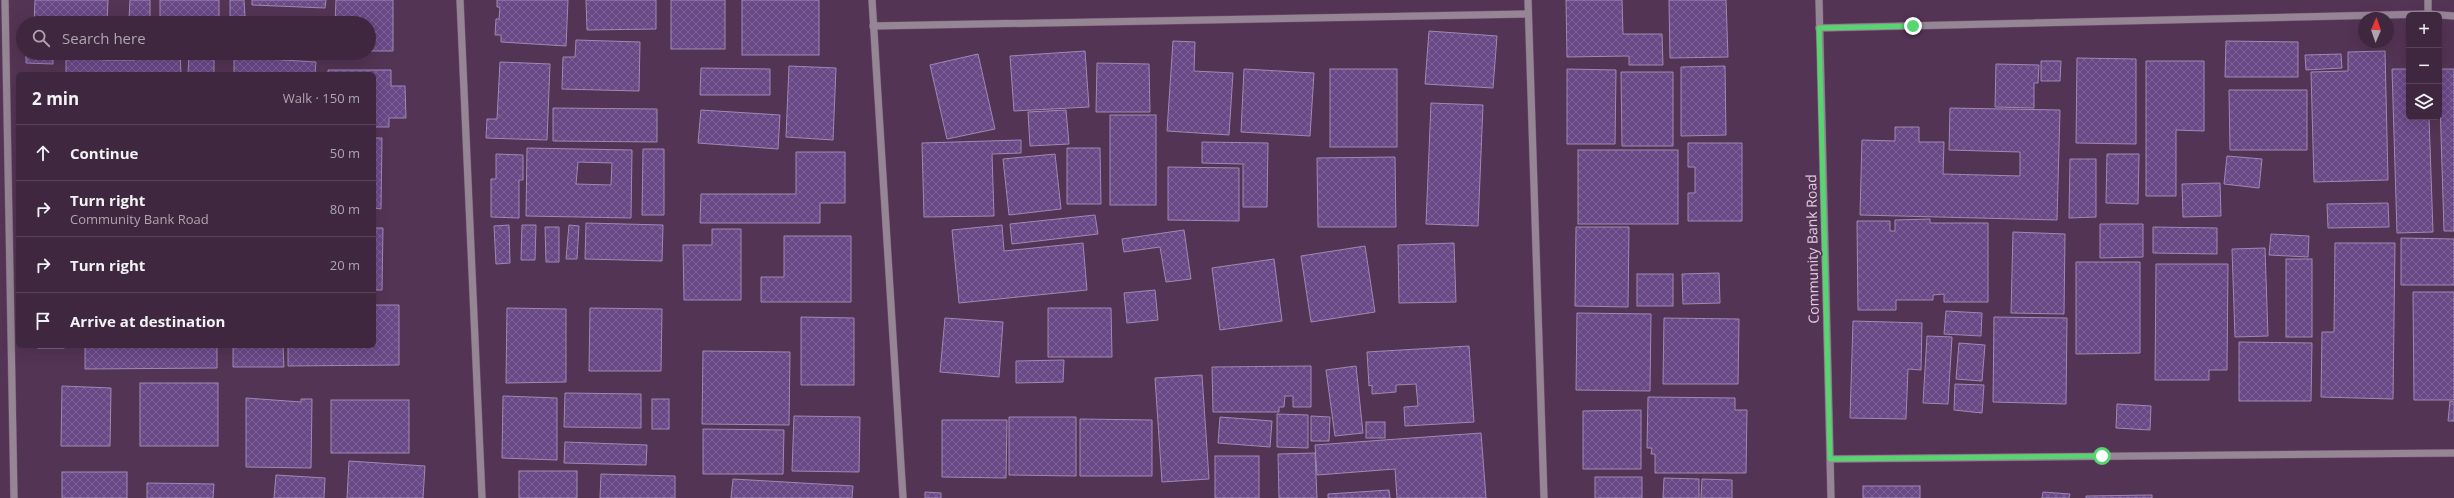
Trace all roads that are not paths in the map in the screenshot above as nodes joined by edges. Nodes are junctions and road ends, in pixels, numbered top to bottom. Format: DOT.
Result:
graph roads {
  1 [pos="5,0"];
  2 [pos="460,0"];
  3 [pos="872,0"];
  4 [pos="1528,0"];
  5 [pos="1819,0"];
  6 [pos="2428,0"];
  7 [pos="2428,12"];
  8 [pos="1528,14"];
  9 [pos="2406,15"];
  10 [pos="2442,15"];
  11 [pos="2454,16"];
  12 [pos="873,26"];
  13 [pos="1819,28"];
  14 [pos="2454,453"];
  15 [pos="1830,459"];
  16 [pos="14,498"];
  17 [pos="482,498"];
  18 [pos="903,498"];
  19 [pos="1544,498"];
  20 [pos="1831,498"];
  1 -- 16 [label="street"];
  2 -- 17 [label="street"];
  3 -- 12 [label="street"];
  4 -- 8 [label="street"];
  5 -- 13 [label="street, Community Bank Road"];
  6 -- 7 [label="street"];
  8 -- 12 [label="street"];
  8 -- 19 [label="street"];
  9 -- 13 [label="street"];
  10 -- 11 [label="street"];
  12 -- 18 [label="street"];
  13 -- 15 [label="street, Community Bank Road"];
  14 -- 15 [label="street"];
  15 -- 20 [label="street, Community Bank Road"];
}
